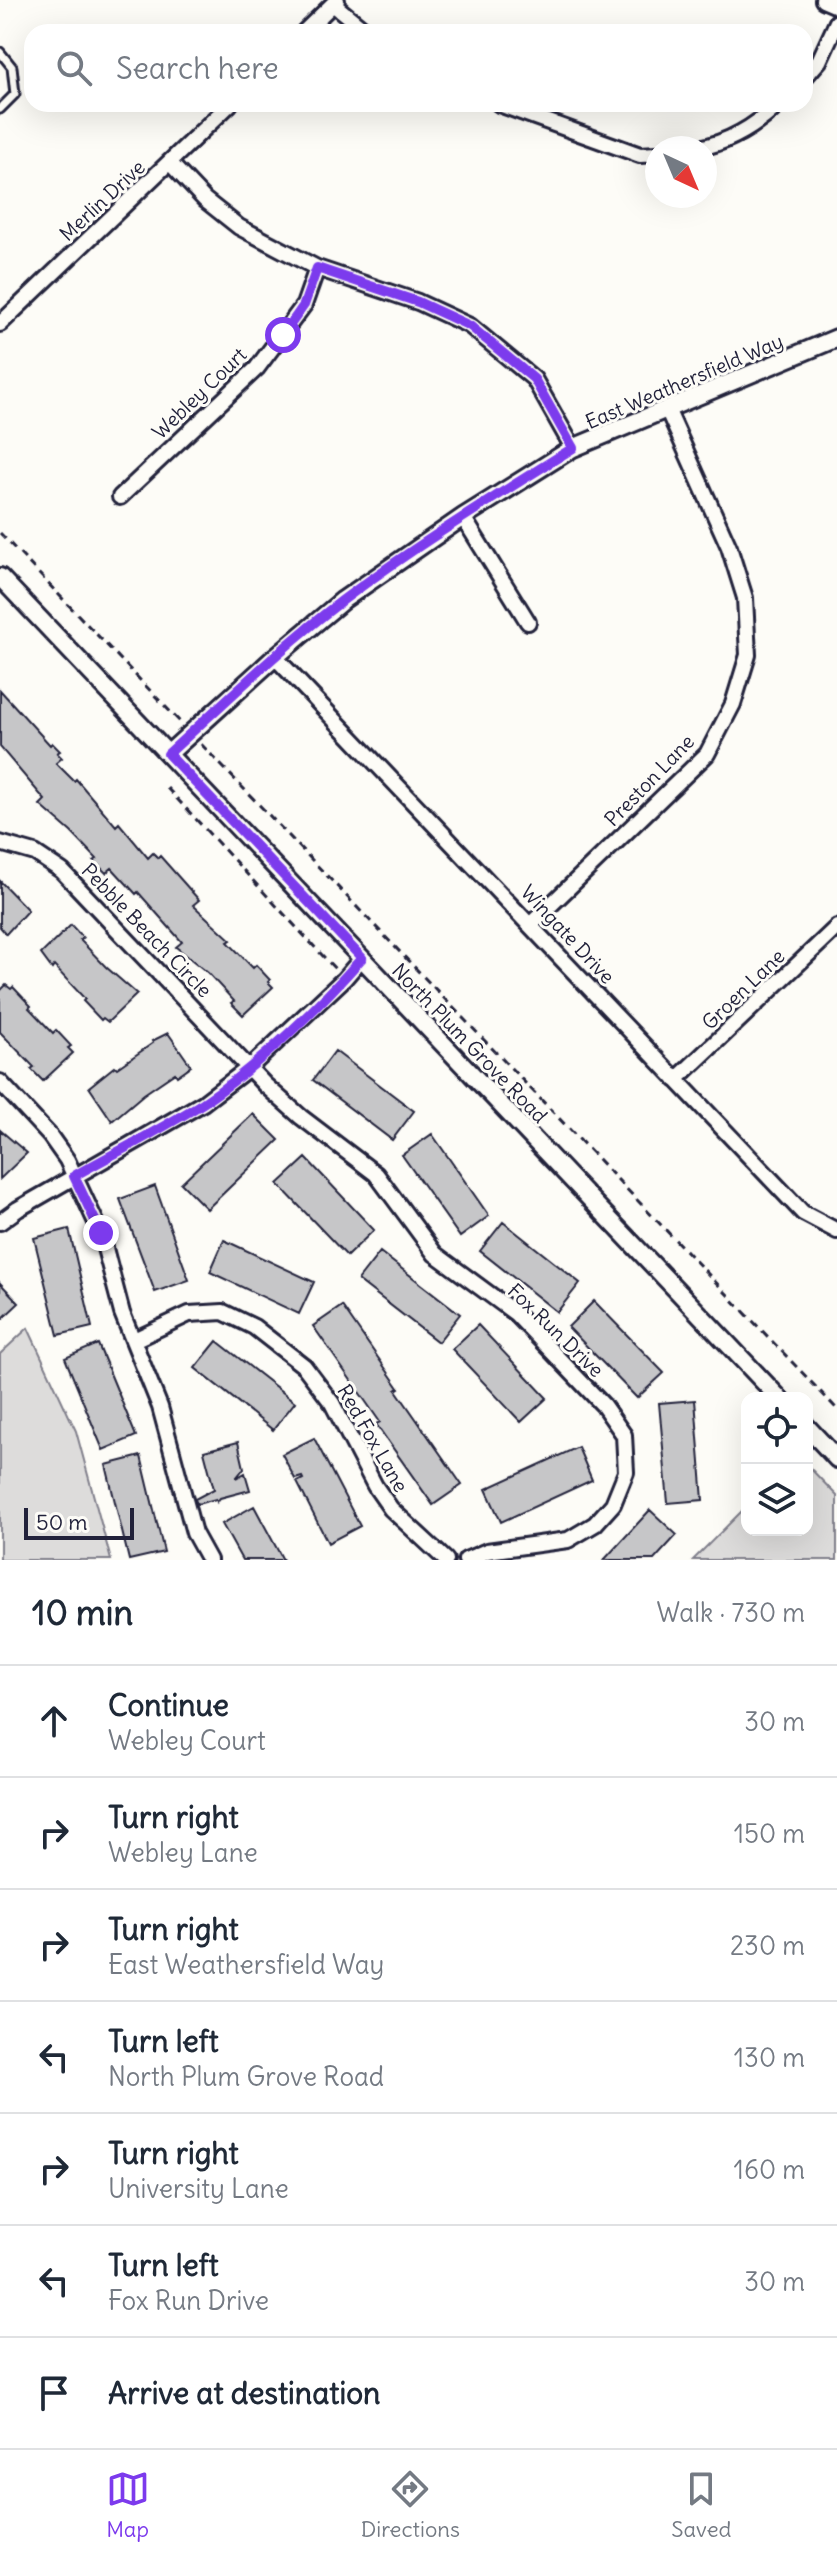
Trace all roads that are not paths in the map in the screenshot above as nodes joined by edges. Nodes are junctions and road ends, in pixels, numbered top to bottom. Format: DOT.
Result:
graph roads {
  1 [pos="823,0"];
  2 [pos="335,2"];
  3 [pos="837,6"];
  4 [pos="837,22"];
  5 [pos="312,24"];
  6 [pos="358,24"];
  7 [pos="0,52"];
  8 [pos="813,68"];
  9 [pos="0,109"];
  10 [pos="222,112"];
  11 [pos="521,112"];
  12 [pos="770,112"];
  13 [pos="717,144"];
  14 [pos="645,155"];
  15 [pos="170,163"];
  16 [pos="317,268"];
  17 [pos="0,324"];
  18 [pos="837,338"];
  19 [pos="668,411"];
  20 [pos="573,448"];
  21 [pos="120,497"];
  22 [pos="463,517"];
  23 [pos="0,577"];
  24 [pos="528,622"];
  25 [pos="275,657"];
  26 [pos="168,754"];
  27 [pos="0,842"];
  28 [pos="531,924"];
  29 [pos="837,927"];
  30 [pos="362,958"];
  31 [pos="250,1067"];
  32 [pos="676,1080"];
  33 [pos="0,1082"];
  34 [pos="74,1176"];
  35 [pos="0,1222"];
  36 [pos="837,1231"];
  37 [pos="134,1340"];
  38 [pos="773,1392"];
  39 [pos="813,1433"];
  40 [pos="837,1459"];
  41 [pos="209,1560"];
  42 [pos="446,1560"];
  43 [pos="466,1560"];
  1 -- 3 [label="street"];
  2 -- 5 [label="street"];
  2 -- 6 [label="street"];
  4 -- 8 [label="street"];
  7 -- 9 [label="lane"];
  10 -- 15 [label="street, Merlin Drive"];
  11 -- 14 [label="street"];
  12 -- 13 [label="street"];
  15 -- 16 [label="street"];
  15 -- 17 [label="street, Merlin Drive"];
  16 -- 20 [label="street"];
  16 -- 21 [label="street, Webley Court"];
  18 -- 19 [label="street, East Weathersfield Way"];
  19 -- 20 [label="street, East Weathersfield Way"];
  19 -- 28 [label="street, Preston Lane"];
  20 -- 22 [label="street, East Weathersfield Way"];
  22 -- 24 [label="street"];
  22 -- 25 [label="street, East Weathersfield Way"];
  23 -- 26 [label="street, North Plum Grove Road"];
  25 -- 26 [label="street, East Weathersfield Way"];
  25 -- 28 [label="street, Wingate Drive"];
  26 -- 30 [label="street, North Plum Grove Road"];
  27 -- 31 [label="street, Pebble Beach Circle"];
  28 -- 32 [label="street, Wingate Drive"];
  29 -- 32 [label="street, Groen Lane"];
  30 -- 31 [label="street"];
  30 -- 38 [label="street, North Plum Grove Road"];
  31 -- 34 [label="street"];
  31 -- 43 [label="street, Fox Run Drive"];
  32 -- 36 [label="street, Wingate Drive"];
  33 -- 34 [label="street"];
  34 -- 35 [label="street"];
  34 -- 37 [label="street"];
  37 -- 41 [label="street"];
  37 -- 42 [label="street, Red Fox Lane"];
  39 -- 40 [label="street"];
}
